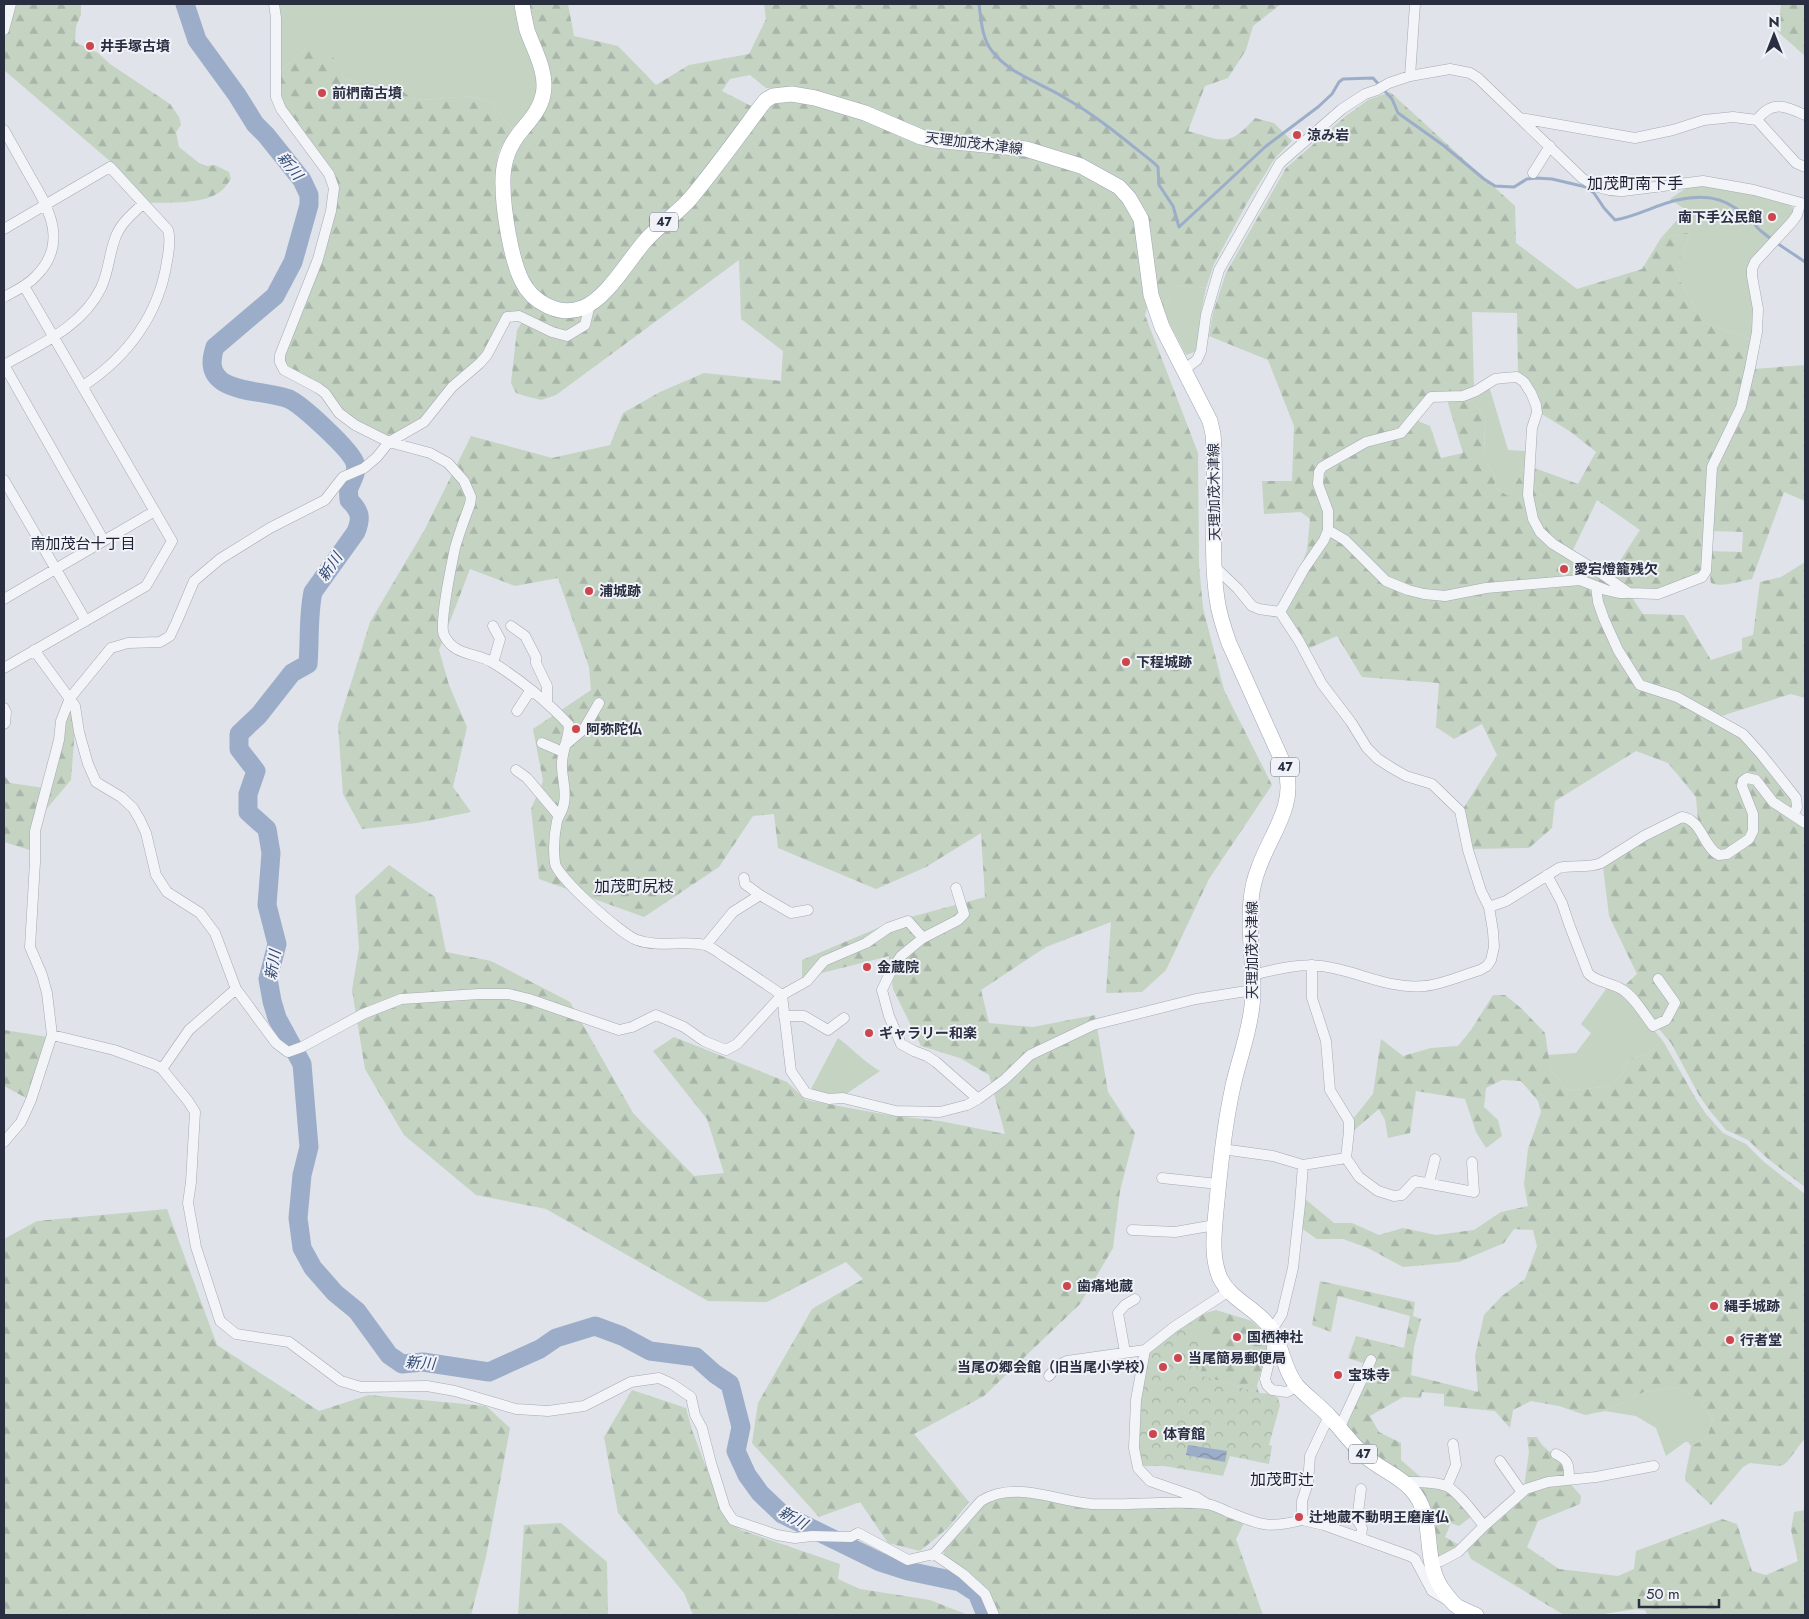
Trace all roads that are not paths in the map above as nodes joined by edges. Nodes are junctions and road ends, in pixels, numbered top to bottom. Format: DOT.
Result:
graph roads {
  1 [pos="11,4"];
  2 [pos="274,4"];
  3 [pos="522,4"];
  4 [pos="1415,4"];
  5 [pos="5,18"];
  6 [pos="4,30"];
  7 [pos="1410,76"];
  8 [pos="1805,115"];
  9 [pos="1520,118"];
  10 [pos="1757,120"];
  11 [pos="4,130"];
  12 [pos="1550,146"];
  13 [pos="1805,167"];
  14 [pos="1532,173"];
  15 [pos="46,204"];
  16 [pos="143,204"];
  17 [pos="1803,204"];
  18 [pos="4,229"];
  19 [pos="24,286"];
  20 [pos="4,298"];
  21 [pos="590,304"];
  22 [pos="54,336"];
  23 [pos="4,365"];
  24 [pos="1184,369"];
  25 [pos="83,386"];
  26 [pos="389,442"];
  27 [pos="4,480"];
  28 [pos="155,511"];
  29 [pos="1328,530"];
  30 [pos="104,541"];
  31 [pos="1215,567"];
  32 [pos="56,569"];
  33 [pos="1596,586"];
  34 [pos="1629,593"];
  35 [pos="5,596"];
  36 [pos="1280,612"];
  37 [pos="86,621"];
  38 [pos="493,626"];
  39 [pos="511,626"];
  40 [pos="34,650"];
  41 [pos="493,664"];
  42 [pos="4,668"];
  43 [pos="530,691"];
  44 [pos="70,698"];
  45 [pos="547,701"];
  46 [pos="599,703"];
  47 [pos="4,708"];
  48 [pos="517,711"];
  49 [pos="4,724"];
  50 [pos="542,742"];
  51 [pos="564,749"];
  52 [pos="516,770"];
  53 [pos="1794,814"];
  54 [pos="559,816"];
  55 [pos="1805,823"];
  56 [pos="1547,876"];
  57 [pos="744,878"];
  58 [pos="956,888"];
  59 [pos="760,895"];
  60 [pos="1489,908"];
  61 [pos="808,910"];
  62 [pos="923,938"];
  63 [pos="706,945"];
  64 [pos="1312,965"];
  65 [pos="1252,975"];
  66 [pos="1658,979"];
  67 [pos="236,989"];
  68 [pos="1253,990"];
  69 [pos="782,995"];
  70 [pos="784,1016"];
  71 [pos="844,1018"];
  72 [pos="52,1035"];
  73 [pos="162,1068"];
  74 [pos="978,1099"];
  75 [pos="4,1142"];
  76 [pos="1222,1148"];
  77 [pos="1346,1158"];
  78 [pos="1435,1159"];
  79 [pos="1472,1162"];
  80 [pos="1303,1165"];
  81 [pos="1162,1178"];
  82 [pos="1428,1183"];
  83 [pos="1218,1184"];
  84 [pos="1215,1225"];
  85 [pos="1132,1230"];
  86 [pos="1229,1291"];
  87 [pos="1136,1299"];
  88 [pos="1272,1330"];
  89 [pos="1145,1350"];
  90 [pos="1125,1352"];
  91 [pos="1371,1360"];
  92 [pos="1048,1376"];
  93 [pos="1297,1386"];
  94 [pos="1329,1416"];
  95 [pos="1339,1429"];
  96 [pos="1453,1444"];
  97 [pos="1556,1454"];
  98 [pos="1500,1461"];
  99 [pos="1654,1466"];
  100 [pos="1569,1479"];
  101 [pos="1402,1482"];
  102 [pos="1447,1486"];
  103 [pos="1361,1490"];
  104 [pos="1521,1492"];
  105 [pos="1209,1504"];
  106 [pos="1302,1520"];
  107 [pos="1484,1526"];
  108 [pos="1361,1538"];
  109 [pos="934,1554"];
  110 [pos="1430,1564"];
  111 [pos="1456,1606"];
  112 [pos="994,1615"];
  113 [pos="1476,1615"];
  1 -- 5 [label="street"];
  2 -- 26 [label="street"];
  3 -- 21 [label="main road, 天理加茂木津線 / 47"];
  4 -- 7 [label="street"];
  5 -- 6 [label="street"];
  7 -- 9 [label="street"];
  7 -- 24 [label="street"];
  8 -- 10 [label="street"];
  9 -- 10 [label="street"];
  9 -- 12 [label="street"];
  10 -- 13 [label="street"];
  11 -- 15 [label="street"];
  12 -- 14 [label="street"];
  12 -- 17 [label="street"];
  15 -- 16 [label="street"];
  15 -- 18 [label="street"];
  15 -- 19 [label="street"];
  16 -- 22 [label="street"];
  16 -- 25 [label="street"];
  17 -- 34 [label="street"];
  19 -- 20 [label="street"];
  19 -- 22 [label="street"];
  21 -- 24 [label="main road, 天理加茂木津線 / 47"];
  21 -- 26 [label="street"];
  22 -- 23 [label="street"];
  22 -- 25 [label="street"];
  23 -- 30 [label="street"];
  24 -- 31 [label="main road, 天理加茂木津線 / 47"];
  25 -- 28 [label="street"];
  26 -- 41 [label="street"];
  26 -- 44 [label="street"];
  27 -- 32 [label="street"];
  28 -- 30 [label="street"];
  28 -- 37 [label="street"];
  29 -- 33 [label="street"];
  29 -- 34 [label="street"];
  29 -- 36 [label="street"];
  30 -- 32 [label="street"];
  31 -- 36 [label="street"];
  31 -- 65 [label="main road, 天理加茂木津線 / 47"];
  32 -- 35 [label="street"];
  32 -- 37 [label="street"];
  33 -- 34 [label="street"];
  33 -- 53 [label="street"];
  36 -- 60 [label="street"];
  37 -- 40 [label="street"];
  38 -- 41 [label="street"];
  39 -- 45 [label="street"];
  40 -- 42 [label="street"];
  40 -- 44 [label="street"];
  41 -- 43 [label="street"];
  43 -- 45 [label="street"];
  43 -- 48 [label="street"];
  44 -- 67 [label="street"];
  44 -- 72 [label="street"];
  45 -- 51 [label="street"];
  46 -- 51 [label="street"];
  47 -- 49 [label="street"];
  50 -- 51 [label="street"];
  51 -- 54 [label="street"];
  52 -- 54 [label="street"];
  53 -- 55 [label="street"];
  53 -- 56 [label="street"];
  54 -- 63 [label="street"];
  56 -- 60 [label="street"];
  56 -- 66 [label="street"];
  57 -- 59 [label="street"];
  58 -- 62 [label="street"];
  59 -- 61 [label="street"];
  59 -- 63 [label="street"];
  60 -- 64 [label="street"];
  62 -- 69 [label="street"];
  62 -- 74 [label="street"];
  63 -- 69 [label="street"];
  64 -- 65 [label="street"];
  64 -- 77 [label="street"];
  65 -- 68 [label="main road, 天理加茂木津線 / 47"];
  67 -- 69 [label="street"];
  67 -- 73 [label="street"];
  68 -- 74 [label="street"];
  68 -- 76 [label="main road, 天理加茂木津線 / 47"];
  69 -- 70 [label="street"];
  70 -- 71 [label="street"];
  70 -- 74 [label="street"];
  72 -- 73 [label="street"];
  72 -- 75 [label="street"];
  73 -- 109 [label="street"];
  76 -- 80 [label="street"];
  76 -- 83 [label="main road, 天理加茂木津線 / 47"];
  77 -- 80 [label="street"];
  77 -- 82 [label="street"];
  78 -- 82 [label="street"];
  79 -- 82 [label="street"];
  80 -- 88 [label="street"];
  81 -- 83 [label="street"];
  83 -- 84 [label="main road, 天理加茂木津線 / 47"];
  84 -- 85 [label="street"];
  84 -- 86 [label="main road, 天理加茂木津線 / 47"];
  86 -- 88 [label="main road, 天理加茂木津線 / 47"];
  86 -- 89 [label="street"];
  87 -- 90 [label="street"];
  88 -- 93 [label="main road, 天理加茂木津線 / 47"];
  88 -- 93 [label="street"];
  89 -- 90 [label="street"];
  89 -- 105 [label="street"];
  90 -- 92 [label="street"];
  91 -- 95 [label="street"];
  93 -- 94 [label="main road, 天理加茂木津線 / 47"];
  94 -- 95 [label="main road, 天理加茂木津線 / 47"];
  94 -- 106 [label="street"];
  95 -- 101 [label="main road, 天理加茂木津線 / 47"];
  96 -- 102 [label="street"];
  97 -- 100 [label="street"];
  98 -- 104 [label="street"];
  99 -- 100 [label="street"];
  100 -- 104 [label="street"];
  101 -- 102 [label="street"];
  101 -- 110 [label="main road, 天理加茂木津線 / 47"];
  102 -- 107 [label="street"];
  103 -- 108 [label="street"];
  104 -- 107 [label="street"];
  105 -- 106 [label="street"];
  105 -- 109 [label="street"];
  106 -- 108 [label="street"];
  107 -- 110 [label="street"];
  108 -- 111 [label="street"];
  109 -- 112 [label="street"];
  110 -- 111 [label="main road, 天理加茂木津線 / 47"];
  111 -- 113 [label="main road, 天理加茂木津線 / 47"];
}
